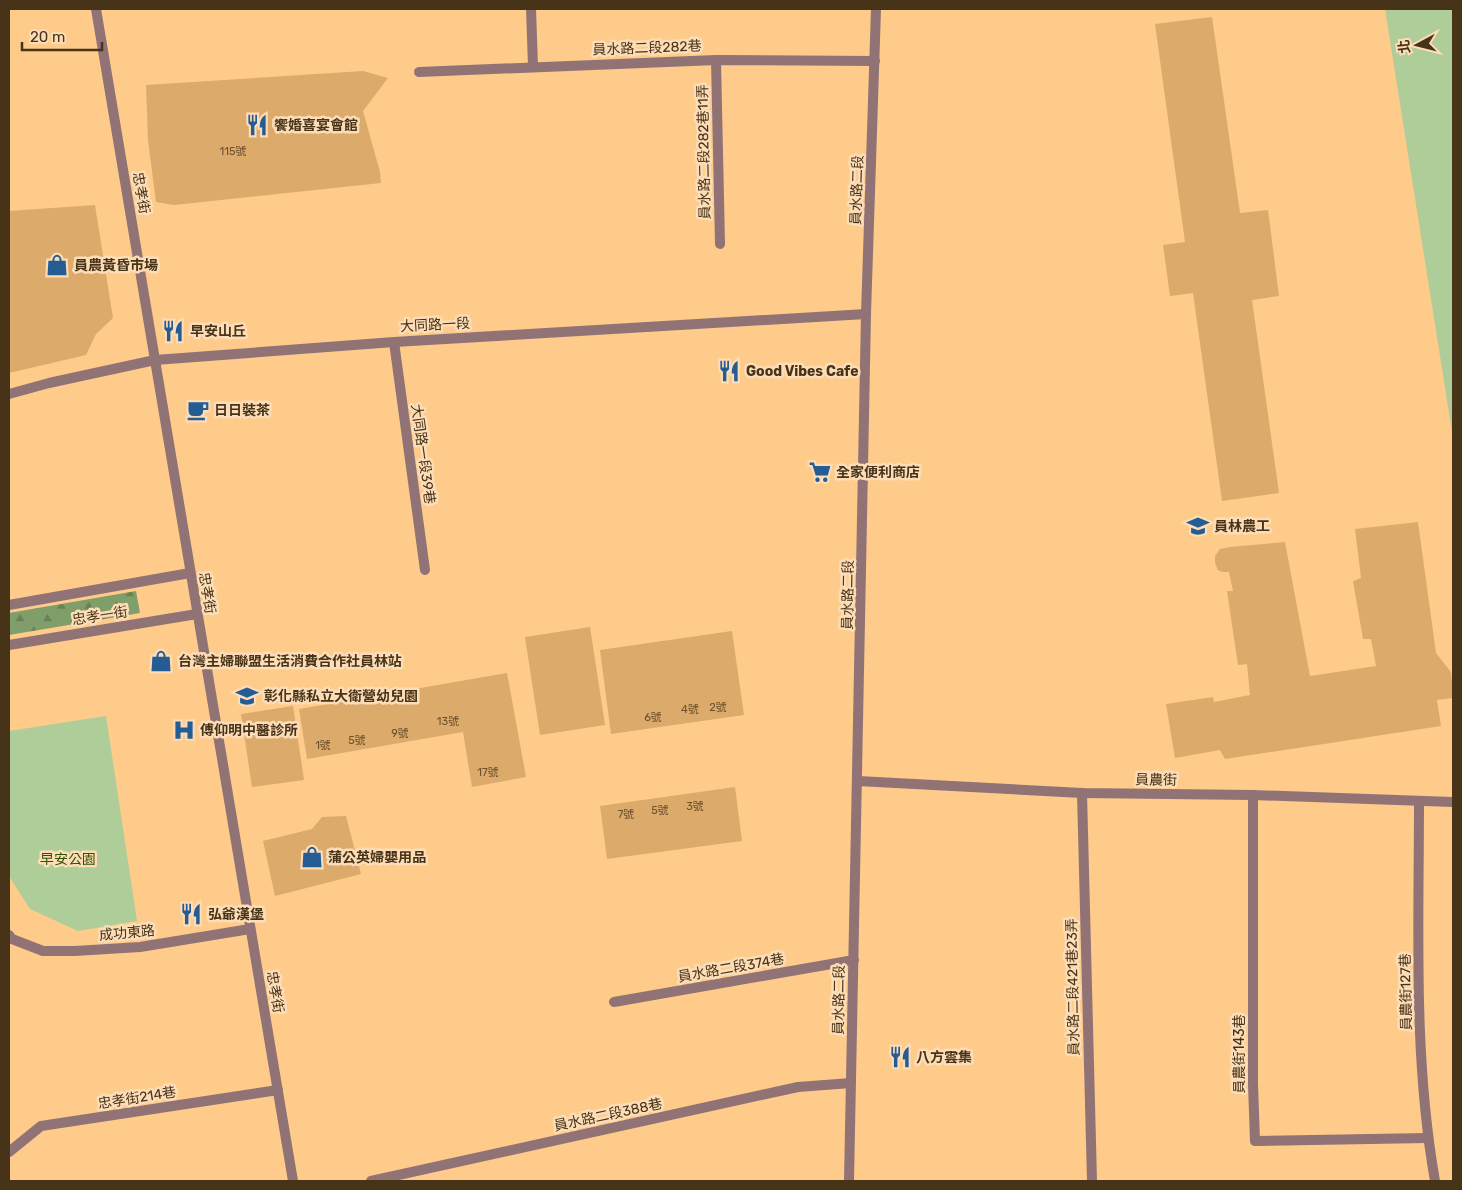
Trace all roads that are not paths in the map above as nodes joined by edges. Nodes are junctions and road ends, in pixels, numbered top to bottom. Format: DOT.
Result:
graph roads {
  1 [pos="96,9"];
  2 [pos="531,9"];
  3 [pos="876,9"];
  4 [pos="716,60"];
  5 [pos="875,61"];
  6 [pos="534,66"];
  7 [pos="419,72"];
  8 [pos="720,244"];
  9 [pos="866,314"];
  10 [pos="394,342"];
  11 [pos="155,360"];
  12 [pos="9,394"];
  13 [pos="425,570"];
  14 [pos="190,573"];
  15 [pos="9,605"];
  16 [pos="197,614"];
  17 [pos="9,645"];
  18 [pos="858,781"];
  19 [pos="1082,792"];
  20 [pos="1253,796"];
  21 [pos="1419,801"];
  22 [pos="1453,802"];
  23 [pos="250,929"];
  24 [pos="9,935"];
  25 [pos="854,960"];
  26 [pos="614,1002"];
  27 [pos="851,1083"];
  28 [pos="278,1090"];
  29 [pos="1427,1138"];
  30 [pos="9,1152"];
  31 [pos="382,1180"];
  32 [pos="293,1181"];
  33 [pos="371,1181"];
  34 [pos="849,1181"];
  35 [pos="1092,1181"];
  36 [pos="1435,1181"];
  1 -- 11 [label="street, 忠孝街"];
  2 -- 6 [label="street"];
  3 -- 5 [label="street, 員水路二段"];
  4 -- 5 [label="street, 員水路二段282巷"];
  4 -- 6 [label="street, 員水路二段282巷"];
  4 -- 8 [label="street, 員水路二段282巷11弄"];
  5 -- 9 [label="street, 員水路二段"];
  6 -- 7 [label="street, 員水路二段282巷"];
  9 -- 10 [label="street, 大同路一段"];
  9 -- 18 [label="street, 員水路二段"];
  10 -- 11 [label="street, 大同路一段"];
  10 -- 13 [label="street, 大同路一段39巷"];
  11 -- 12 [label="street, 大同路一段"];
  11 -- 14 [label="street, 忠孝街"];
  14 -- 15 [label="street, 忠孝一街"];
  14 -- 16 [label="street, 忠孝街"];
  16 -- 17 [label="street, 忠孝一街"];
  16 -- 23 [label="street, 忠孝街"];
  18 -- 19 [label="street, 員農街"];
  18 -- 25 [label="street, 員水路二段"];
  19 -- 20 [label="street, 員農街"];
  19 -- 35 [label="street, 員水路二段421巷23弄"];
  20 -- 21 [label="street, 員農街"];
  20 -- 29 [label="street, 員農街143巷"];
  21 -- 22 [label="street, 員農街"];
  21 -- 29 [label="street, 員農街127巷"];
  23 -- 24 [label="street, 成功東路"];
  23 -- 28 [label="street, 忠孝街"];
  25 -- 26 [label="street, 員水路二段374巷"];
  25 -- 27 [label="street, 員水路二段"];
  27 -- 31 [label="street, 員水路二段388巷"];
  27 -- 34 [label="street, 員水路二段"];
  28 -- 30 [label="street, 忠孝街214巷"];
  28 -- 32 [label="street, 忠孝街"];
  29 -- 36 [label="street, 員農街127巷"];
  31 -- 33 [label="street, 員水路二段388巷"];
}
